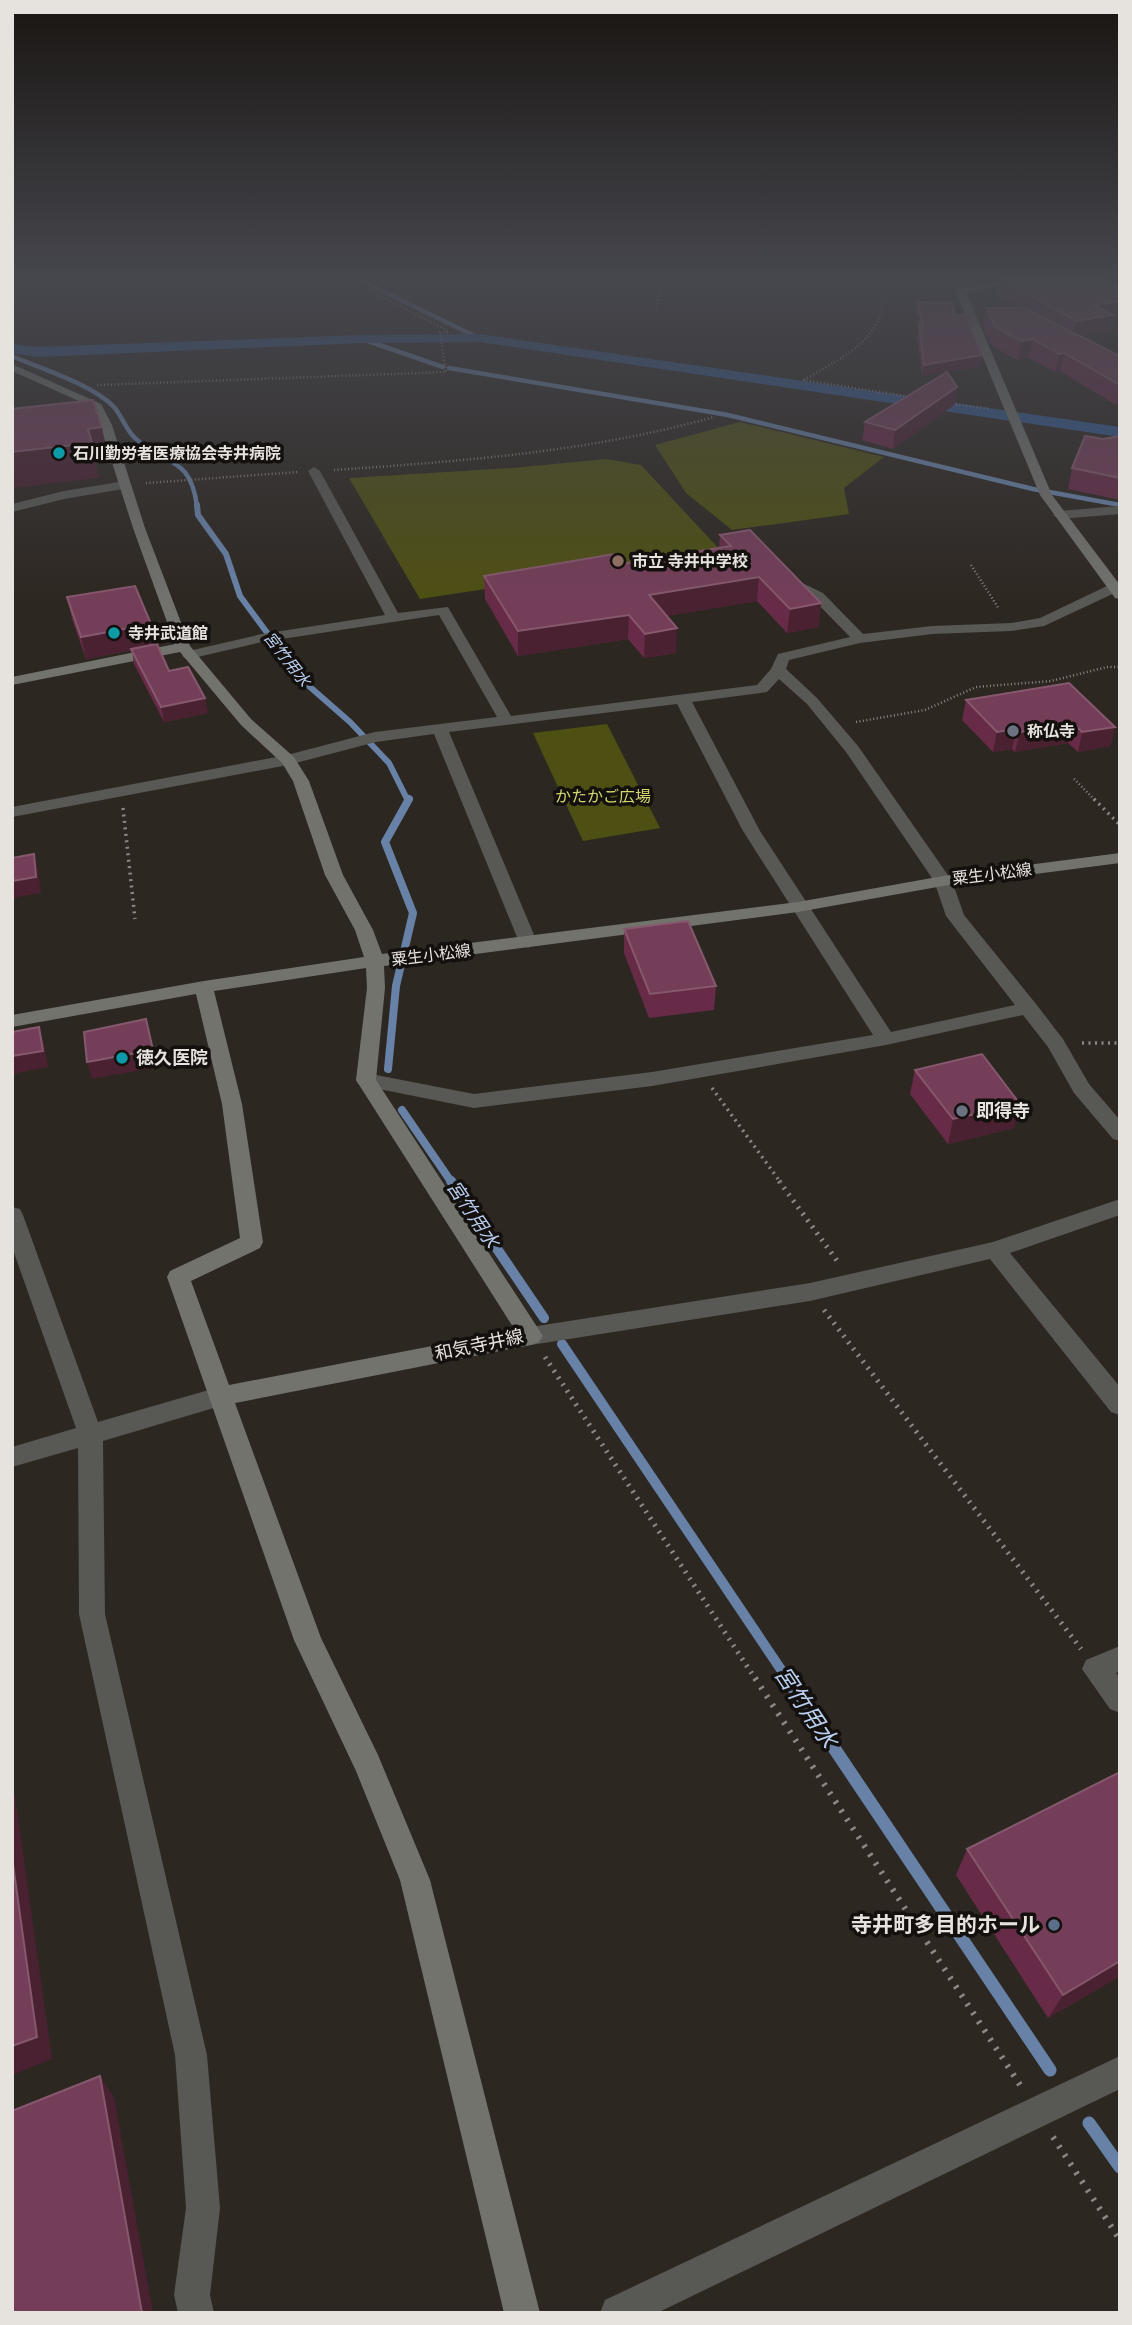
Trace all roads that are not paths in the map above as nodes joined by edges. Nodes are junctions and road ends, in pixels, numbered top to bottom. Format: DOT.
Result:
graph roads {
  1 [pos="57,388"];
  2 [pos="1002,388"];
  3 [pos="95,404"];
  4 [pos="67,407"];
  5 [pos="314,471"];
  6 [pos="125,485"];
  7 [pos="12,508"];
  8 [pos="1120,510"];
  9 [pos="1059,515"];
  10 [pos="775,569"];
  11 [pos="1117,591"];
  12 [pos="393,617"];
  13 [pos="860,639"];
  14 [pos="186,651"];
  15 [pos="778,670"];
  16 [pos="12,681"];
  17 [pos="683,701"];
  18 [pos="507,722"];
  19 [pos="440,729"];
  20 [pos="288,760"];
  21 [pos="12,812"];
  22 [pos="1120,858"];
  23 [pos="943,881"];
  24 [pos="798,907"];
  25 [pos="528,942"];
  26 [pos="383,960"];
  27 [pos="204,987"];
  28 [pos="1028,1008"];
  29 [pos="12,1021"];
  30 [pos="886,1039"];
  31 [pos="366,1080"];
  32 [pos="1120,1134"];
  33 [pos="1120,1207"];
  34 [pos="12,1215"];
  35 [pos="995,1250"];
  36 [pos="531,1336"];
  37 [pos="219,1397"];
  38 [pos="1120,1405"];
  39 [pos="90,1433"];
  40 [pos="12,1457"];
  41 [pos="1108,1663"];
  42 [pos="1120,1700"];
  43 [pos="1120,2072"];
  44 [pos="195,2313"];
  45 [pos="522,2313"];
  46 [pos="618,2313"];
  1 -- 3 [label="main road"];
  2 -- 9 [label="main road"];
  3 -- 4 [label="street"];
  3 -- 6 [label="main road, 粟生小松線"];
  5 -- 12 [label="street"];
  6 -- 7 [label="street"];
  6 -- 14 [label="main road, 粟生小松線"];
  8 -- 9 [label="street"];
  9 -- 11 [label="main road"];
  10 -- 13 [label="street"];
  11 -- 13 [label="street"];
  12 -- 14 [label="street"];
  12 -- 18 [label="street"];
  13 -- 15 [label="street"];
  14 -- 16 [label="main road"];
  14 -- 20 [label="main road, 粟生小松線"];
  15 -- 17 [label="street"];
  15 -- 23 [label="street"];
  17 -- 18 [label="street"];
  17 -- 24 [label="street"];
  18 -- 19 [label="street"];
  19 -- 20 [label="street"];
  19 -- 25 [label="street"];
  20 -- 21 [label="street"];
  20 -- 26 [label="main road, 粟生小松線"];
  22 -- 23 [label="main road, 粟生小松線"];
  23 -- 24 [label="main road, 粟生小松線"];
  23 -- 28 [label="street"];
  24 -- 25 [label="main road, 粟生小松線"];
  24 -- 30 [label="street"];
  25 -- 26 [label="main road, 粟生小松線"];
  26 -- 27 [label="main road"];
  26 -- 31 [label="main road"];
  27 -- 29 [label="main road"];
  27 -- 37 [label="main road"];
  28 -- 30 [label="street"];
  28 -- 32 [label="street"];
  30 -- 31 [label="street"];
  31 -- 36 [label="main road, 和気寺井線"];
  33 -- 35 [label="street"];
  34 -- 39 [label="street"];
  35 -- 36 [label="street"];
  35 -- 38 [label="street"];
  36 -- 37 [label="main road, 和気寺井線"];
  37 -- 39 [label="street"];
  37 -- 45 [label="main road"];
  39 -- 40 [label="street"];
  39 -- 44 [label="street"];
  41 -- 42 [label="street"];
  43 -- 46 [label="street"];
}
